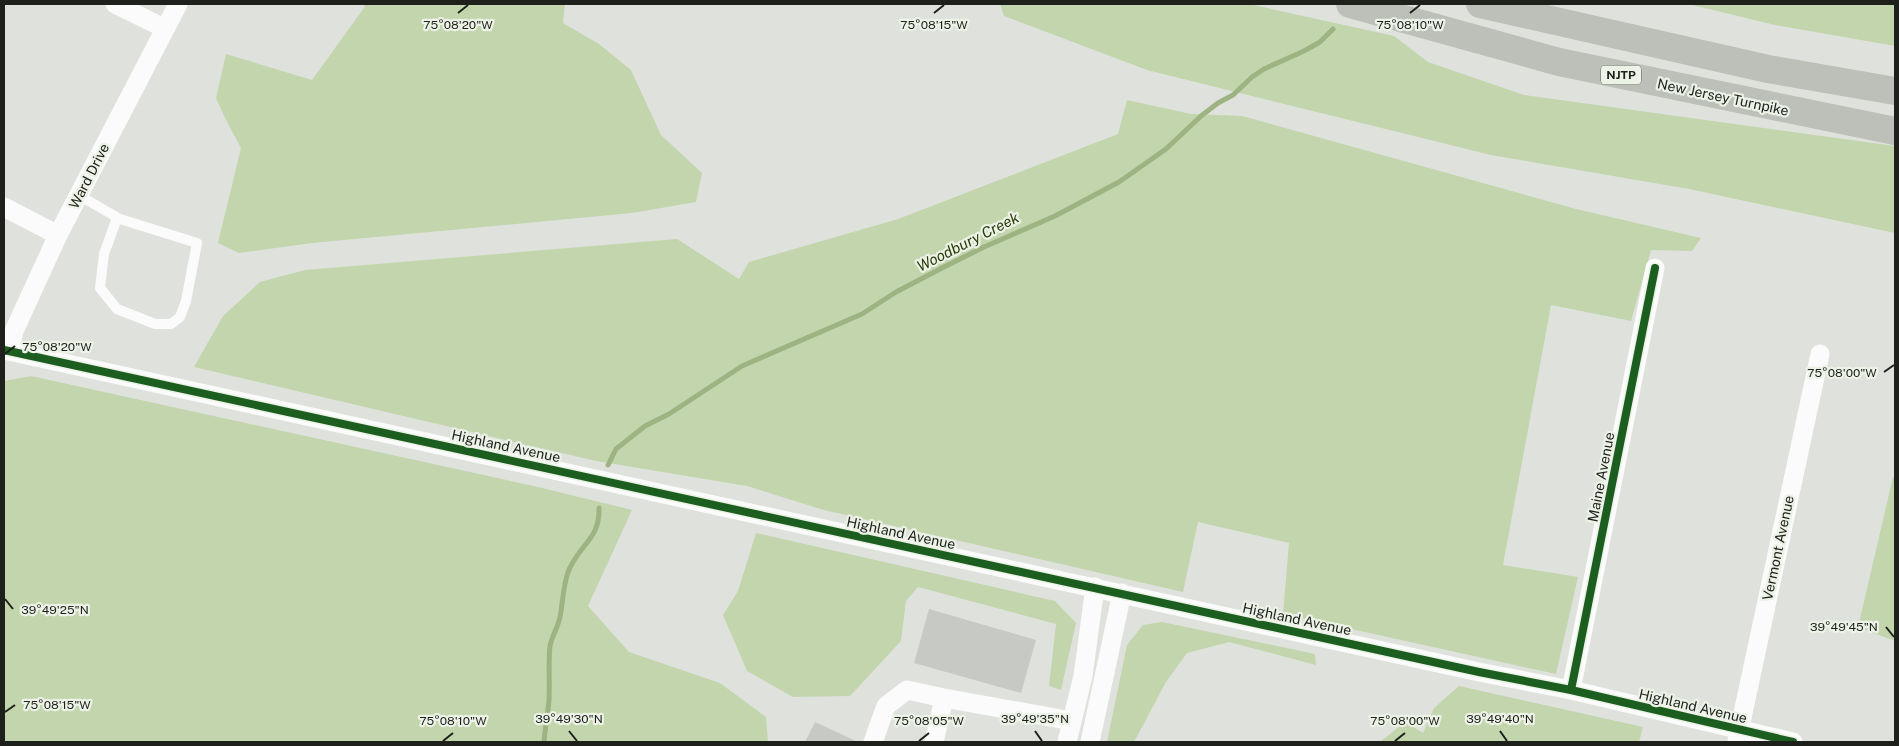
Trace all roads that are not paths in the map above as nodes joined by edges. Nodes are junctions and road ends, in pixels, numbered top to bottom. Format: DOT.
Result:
graph roads {
  1 [pos="115,4"];
  2 [pos="178,4"];
  3 [pos="1350,4"];
  4 [pos="1480,4"];
  5 [pos="164,28"];
  6 [pos="1895,92"];
  7 [pos="1895,131"];
  8 [pos="80,196"];
  9 [pos="4,207"];
  10 [pos="117,218"];
  11 [pos="58,235"];
  12 [pos="1654,268"];
  13 [pos="6,351"];
  14 [pos="1820,354"];
  15 [pos="1095,587"];
  16 [pos="1122,593"];
  17 [pos="1571,690"];
  18 [pos="944,698"];
  19 [pos="1072,721"];
  20 [pos="1738,736"];
  21 [pos="873,742"];
  22 [pos="934,742"];
  23 [pos="1067,742"];
  24 [pos="1090,742"];
  25 [pos="1793,742"];
  1 -- 5 [label="street"];
  2 -- 5 [label="street, Ward Drive"];
  3 -- 7 [label="highway, New Jersey Turnpike / NJTP"];
  4 -- 6 [label="highway"];
  5 -- 8 [label="street, Ward Drive"];
  8 -- 10 [label="lane"];
  8 -- 11 [label="street, Ward Drive"];
  9 -- 11 [label="street"];
  10 -- 10 [label="lane"];
  11 -- 13 [label="street, Ward Drive"];
  12 -- 17 [label="street, Maine Avenue"];
  13 -- 15 [label="street, Highland Avenue"];
  14 -- 20 [label="street, Vermont Avenue"];
  15 -- 16 [label="street, Highland Avenue"];
  15 -- 19 [label="street"];
  16 -- 17 [label="street, Highland Avenue"];
  16 -- 24 [label="street"];
  17 -- 20 [label="street, Highland Avenue"];
  18 -- 19 [label="street"];
  18 -- 21 [label="street"];
  18 -- 22 [label="street"];
  19 -- 23 [label="street"];
  20 -- 25 [label="street, Highland Avenue"];
}
